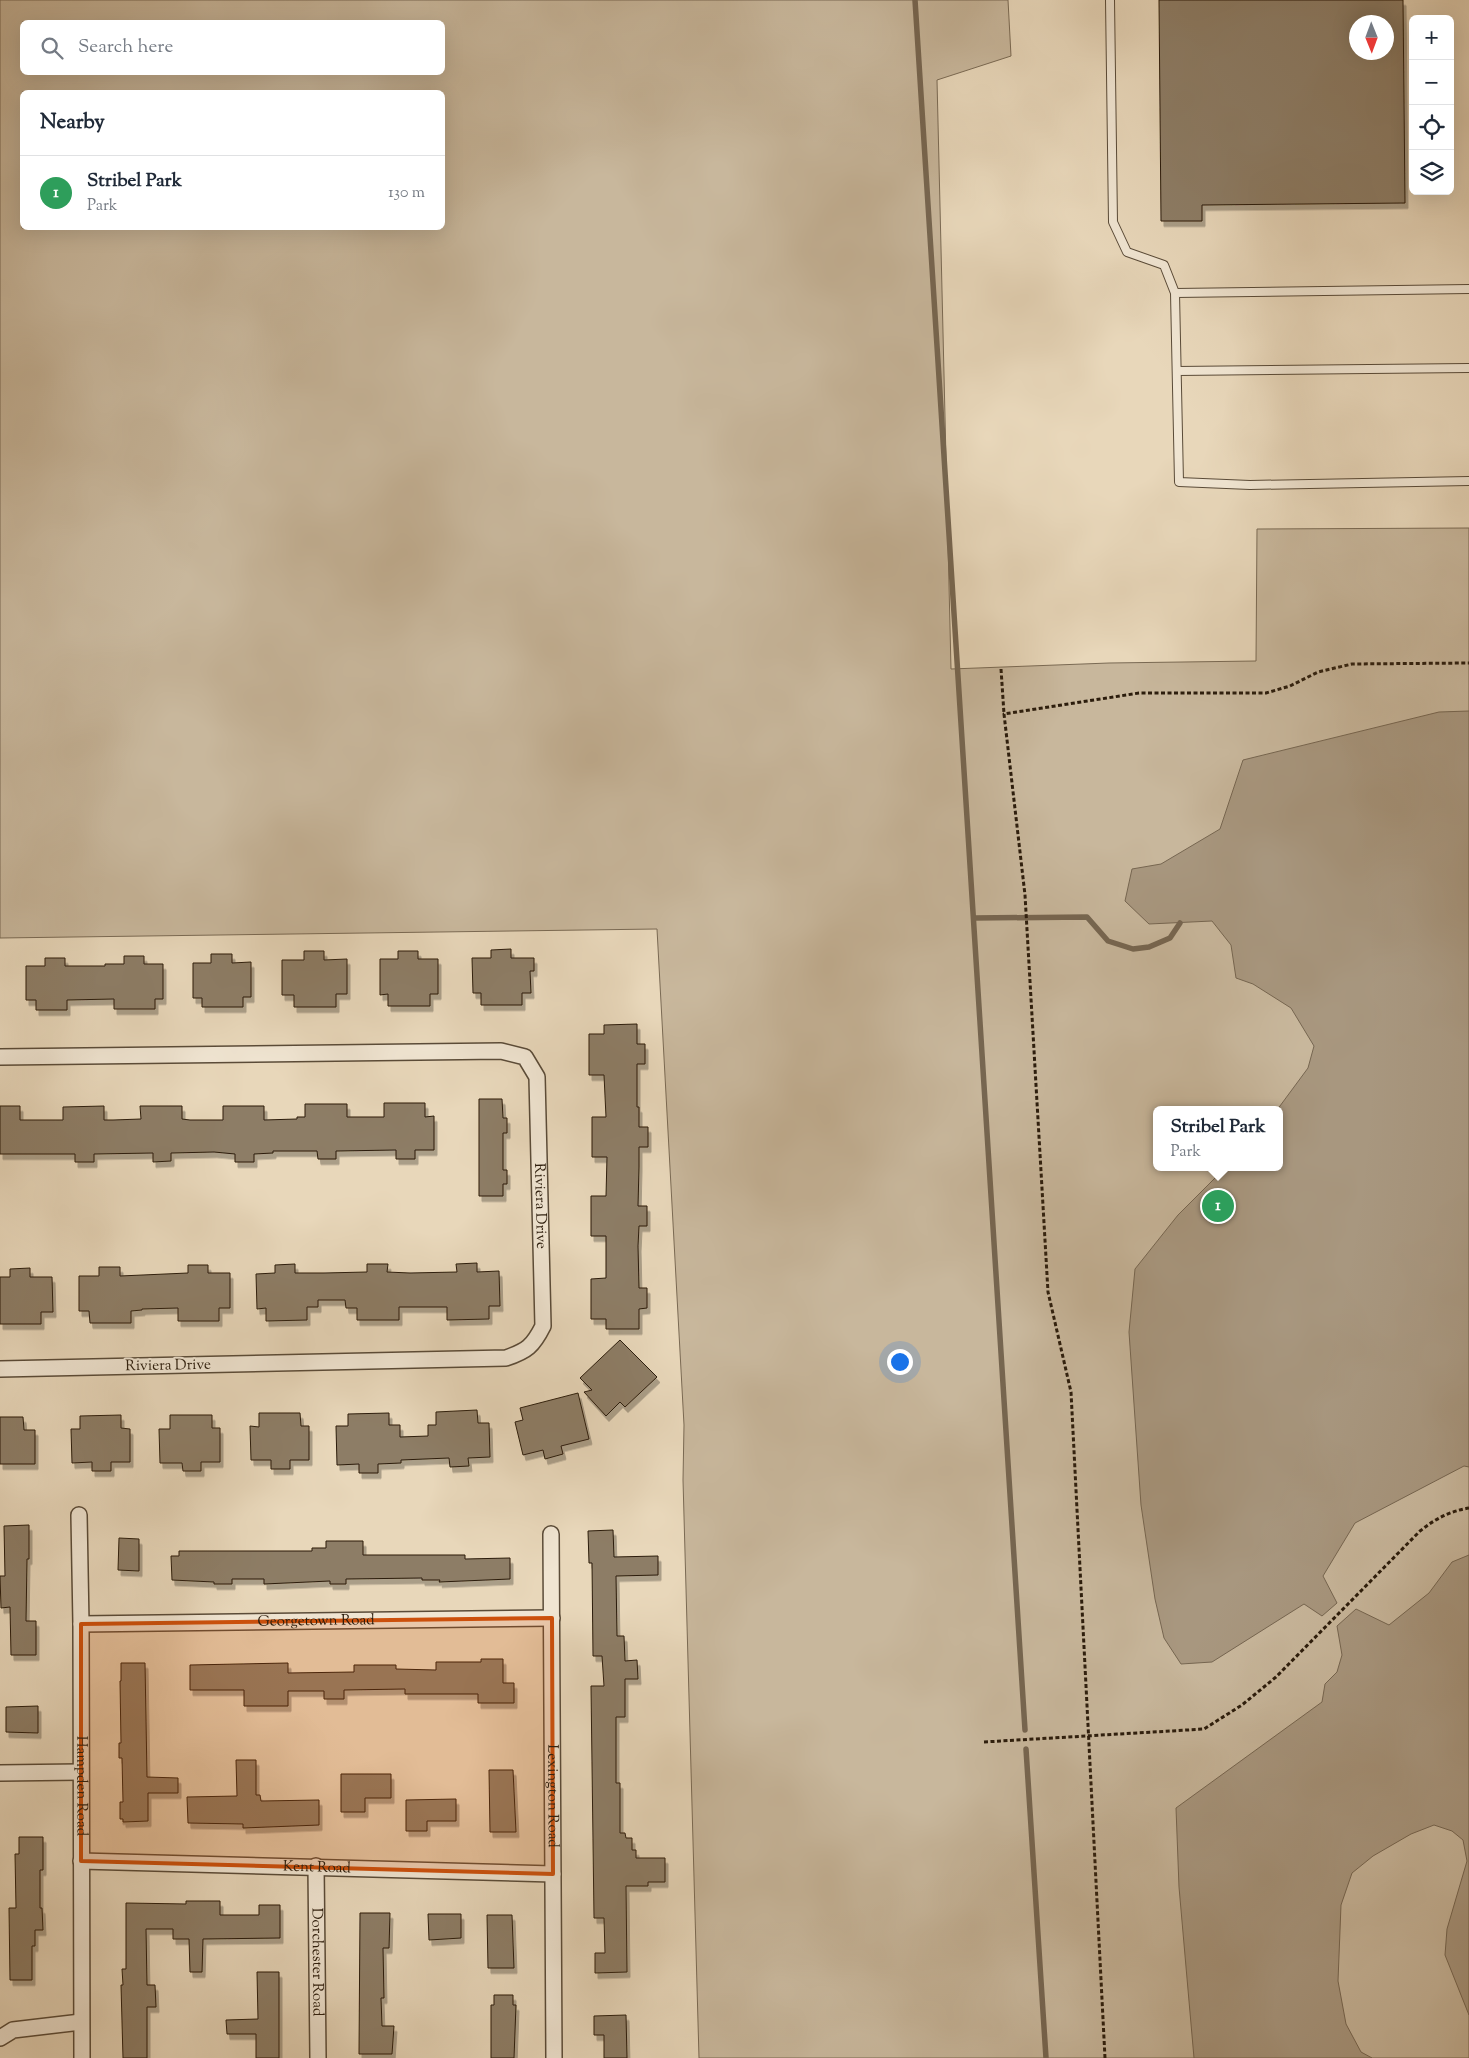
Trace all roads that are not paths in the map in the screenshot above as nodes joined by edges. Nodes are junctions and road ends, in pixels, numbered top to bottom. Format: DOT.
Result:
graph roads {
  1 [pos="1110,0"];
  2 [pos="1469,289"];
  3 [pos="1175,293"];
  4 [pos="1469,368"];
  5 [pos="1177,371"];
  6 [pos="1469,480"];
  7 [pos="0,1057"];
  8 [pos="0,1369"];
  9 [pos="78,1515"];
  10 [pos="551,1534"];
  11 [pos="552,1618"];
  12 [pos="81,1624"];
  13 [pos="80,1772"];
  14 [pos="0,1773"];
  15 [pos="81,1861"];
  16 [pos="316,1866"];
  17 [pos="553,1874"];
  18 [pos="81,2022"];
  19 [pos="0,2038"];
  20 [pos="82,2058"];
  21 [pos="318,2058"];
  22 [pos="554,2058"];
  1 -- 3 [label="lane"];
  2 -- 3 [label="lane"];
  3 -- 5 [label="lane"];
  4 -- 5 [label="lane"];
  5 -- 6 [label="lane"];
  7 -- 8 [label="street, Riviera Drive"];
  9 -- 12 [label="street, Hampden Road"];
  10 -- 11 [label="street, Lexington Road"];
  11 -- 12 [label="street, Georgetown Road"];
  11 -- 17 [label="street, Lexington Road"];
  12 -- 13 [label="street, Hampden Road"];
  13 -- 14 [label="street"];
  13 -- 15 [label="street, Hampden Road"];
  15 -- 16 [label="street, Kent Road"];
  15 -- 18 [label="street, Hampden Road"];
  16 -- 17 [label="street, Kent Road"];
  16 -- 21 [label="street, Dorchester Road"];
  17 -- 22 [label="street, Lexington Road"];
  18 -- 19 [label="street"];
  18 -- 20 [label="street, Hampden Road"];
}
